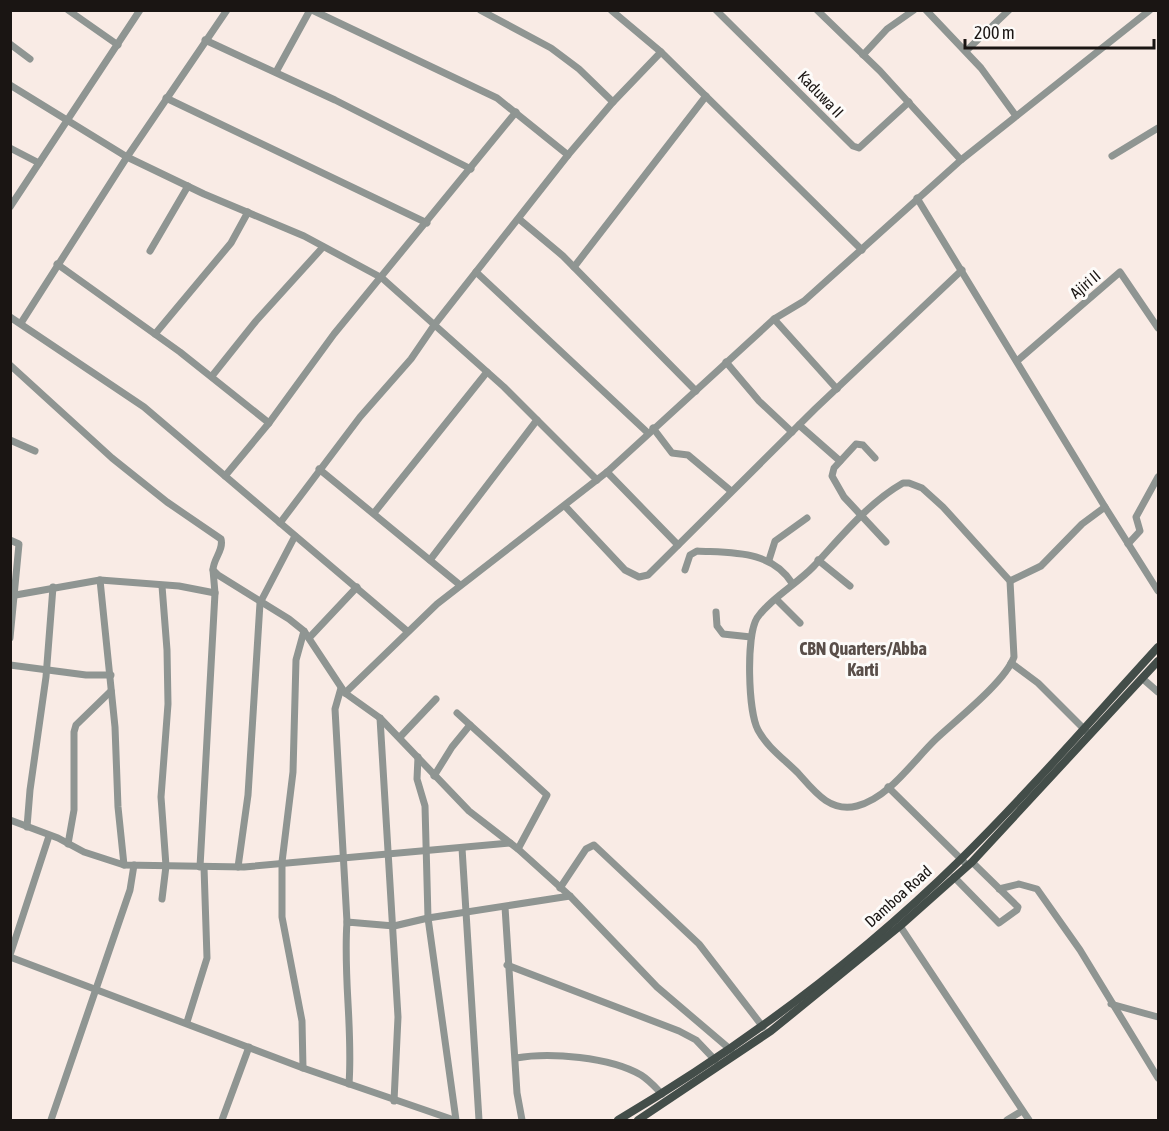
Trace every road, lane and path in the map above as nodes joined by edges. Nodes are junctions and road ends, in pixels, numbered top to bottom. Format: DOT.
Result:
graph roads {
  1 [pos="68,10"];
  2 [pos="140,10"];
  3 [pos="227,10"];
  4 [pos="311,10"];
  5 [pos="480,10"];
  6 [pos="610,10"];
  7 [pos="716,10"];
  8 [pos="817,10"];
  9 [pos="914,10"];
  10 [pos="926,10"];
  11 [pos="1009,10"];
  12 [pos="1146,12"];
  13 [pos="205,40"];
  14 [pos="10,44"];
  15 [pos="118,45"];
  16 [pos="966,51"];
  17 [pos="661,52"];
  18 [pos="863,55"];
  19 [pos="30,59"];
  20 [pos="276,72"];
  21 [pos="10,85"];
  22 [pos="706,96"];
  23 [pos="166,98"];
  24 [pos="613,102"];
  25 [pos="909,102"];
  26 [pos="516,112"];
  27 [pos="1016,116"];
  28 [pos="68,121"];
  29 [pos="1158,128"];
  30 [pos="10,148"];
  31 [pos="568,155"];
  32 [pos="1112,156"];
  33 [pos="127,157"];
  34 [pos="961,160"];
  35 [pos="39,163"];
  36 [pos="471,169"];
  37 [pos="188,186"];
  38 [pos="917,198"];
  39 [pos="10,207"];
  40 [pos="248,213"];
  41 [pos="519,219"];
  42 [pos="426,223"];
  43 [pos="322,247"];
  44 [pos="862,250"];
  45 [pos="150,251"];
  46 [pos="57,264"];
  47 [pos="574,267"];
  48 [pos="962,270"];
  49 [pos="476,272"];
  50 [pos="382,278"];
  51 [pos="10,317"];
  52 [pos="774,319"];
  53 [pos="21,323"];
  54 [pos="435,324"];
  55 [pos="1158,328"];
  56 [pos="155,333"];
  57 [pos="726,362"];
  58 [pos="1017,362"];
  59 [pos="10,365"];
  60 [pos="487,372"];
  61 [pos="212,376"];
  62 [pos="837,389"];
  63 [pos="696,391"];
  64 [pos="537,420"];
  65 [pos="268,423"];
  66 [pos="799,425"];
  67 [pos="651,431"];
  68 [pos="792,432"];
  69 [pos="10,440"];
  70 [pos="35,451"];
  71 [pos="875,458"];
  72 [pos="840,461"];
  73 [pos="319,469"];
  74 [pos="607,472"];
  75 [pos="225,476"];
  76 [pos="1158,477"];
  77 [pos="597,480"];
  78 [pos="731,492"];
  79 [pos="565,506"];
  80 [pos="1105,507"];
  81 [pos="374,513"];
  82 [pos="863,517"];
  83 [pos="807,518"];
  84 [pos="280,523"];
  85 [pos="295,536"];
  86 [pos="10,540"];
  87 [pos="886,542"];
  88 [pos="1128,544"];
  89 [pos="678,545"];
  90 [pos="430,560"];
  91 [pos="769,560"];
  92 [pos="818,560"];
  93 [pos="213,570"];
  94 [pos="686,570"];
  95 [pos="100,580"];
  96 [pos="1010,581"];
  97 [pos="792,583"];
  98 [pos="460,585"];
  99 [pos="162,586"];
  100 [pos="850,586"];
  101 [pos="53,587"];
  102 [pos="357,587"];
  103 [pos="1158,591"];
  104 [pos="215,594"];
  105 [pos="13,595"];
  106 [pos="777,600"];
  107 [pos="260,603"];
  108 [pos="716,612"];
  109 [pos="800,623"];
  110 [pos="303,631"];
  111 [pos="407,631"];
  112 [pos="751,637"];
  113 [pos="10,638"];
  114 [pos="309,638"];
  115 [pos="1158,647"];
  116 [pos="1158,661"];
  117 [pos="1011,663"];
  118 [pos="10,665"];
  119 [pos="46,669"];
  120 [pos="111,675"];
  121 [pos="1143,679"];
  122 [pos="343,690"];
  123 [pos="111,691"];
  124 [pos="1158,692"];
  125 [pos="436,699"];
  126 [pos="457,713"];
  127 [pos="380,718"];
  128 [pos="470,725"];
  129 [pos="1083,728"];
  130 [pos="1090,735"];
  131 [pos="400,737"];
  132 [pos="418,757"];
  133 [pos="434,776"];
  134 [pos="888,788"];
  135 [pos="10,820"];
  136 [pos="27,827"];
  137 [pos="50,836"];
  138 [pos="510,843"];
  139 [pos="69,844"];
  140 [pos="462,848"];
  141 [pos="518,849"];
  142 [pos="427,850"];
  143 [pos="388,852"];
  144 [pos="345,856"];
  145 [pos="282,862"];
  146 [pos="967,862"];
  147 [pos="124,865"];
  148 [pos="135,865"];
  149 [pos="166,866"];
  150 [pos="202,867"];
  151 [pos="238,867"];
  152 [pos="954,877"];
  153 [pos="560,888"];
  154 [pos="999,889"];
  155 [pos="570,896"];
  156 [pos="162,899"];
  157 [pos="505,906"];
  158 [pos="466,914"];
  159 [pos="428,918"];
  160 [pos="347,922"];
  161 [pos="394,926"];
  162 [pos="900,926"];
  163 [pos="10,956"];
  164 [pos="507,965"];
  165 [pos="98,989"];
  166 [pos="1111,1004"];
  167 [pos="1158,1017"];
  168 [pos="187,1022"];
  169 [pos="763,1026"];
  170 [pos="249,1047"];
  171 [pos="731,1050"];
  172 [pos="516,1058"];
  173 [pos="715,1060"];
  174 [pos="303,1068"];
  175 [pos="1158,1078"];
  176 [pos="349,1084"];
  177 [pos="662,1094"];
  178 [pos="394,1101"];
  179 [pos="1022,1111"];
  180 [pos="51,1120"];
  181 [pos="222,1120"];
  182 [pos="455,1120"];
  183 [pos="479,1120"];
  184 [pos="522,1120"];
  185 [pos="618,1120"];
  186 [pos="638,1120"];
  187 [pos="1007,1120"];
  188 [pos="1029,1120"];
  1 -- 15 [label="street"];
  2 -- 15 [label="street"];
  3 -- 13 [label="street"];
  4 -- 20 [label="street"];
  4 -- 26 [label="street"];
  5 -- 24 [label="street"];
  6 -- 17 [label="street"];
  7 -- 25 [label="street, Kaduwa II"];
  8 -- 18 [label="street"];
  9 -- 18 [label="street"];
  10 -- 16 [label="street"];
  11 -- 16 [label="street"];
  12 -- 27 [label="street"];
  13 -- 20 [label="street"];
  13 -- 23 [label="street"];
  14 -- 19 [label="street"];
  15 -- 28 [label="street"];
  16 -- 27 [label="street"];
  17 -- 22 [label="street"];
  17 -- 24 [label="street"];
  18 -- 25 [label="street"];
  20 -- 36 [label="street"];
  21 -- 28 [label="street"];
  22 -- 44 [label="street"];
  22 -- 47 [label="street"];
  23 -- 33 [label="street"];
  23 -- 42 [label="street"];
  24 -- 31 [label="street"];
  25 -- 34 [label="street"];
  26 -- 31 [label="street"];
  26 -- 36 [label="street"];
  27 -- 34 [label="street"];
  28 -- 33 [label="street"];
  28 -- 35 [label="street"];
  29 -- 32 [label="street"];
  30 -- 35 [label="street"];
  31 -- 41 [label="street"];
  33 -- 37 [label="street"];
  33 -- 46 [label="street"];
  34 -- 38 [label="street"];
  35 -- 39 [label="street"];
  36 -- 42 [label="street"];
  37 -- 40 [label="street"];
  37 -- 45 [label="street"];
  38 -- 44 [label="street"];
  38 -- 48 [label="street"];
  40 -- 43 [label="street"];
  40 -- 56 [label="street"];
  41 -- 47 [label="street"];
  41 -- 49 [label="street"];
  42 -- 50 [label="street"];
  43 -- 50 [label="street"];
  43 -- 61 [label="street"];
  44 -- 52 [label="street"];
  46 -- 53 [label="street"];
  46 -- 56 [label="street"];
  47 -- 63 [label="street"];
  48 -- 58 [label="street"];
  48 -- 62 [label="street"];
  49 -- 54 [label="street"];
  49 -- 67 [label="street"];
  50 -- 54 [label="street"];
  50 -- 65 [label="street"];
  51 -- 53 [label="street"];
  52 -- 57 [label="street"];
  52 -- 62 [label="street"];
  53 -- 75 [label="street"];
  54 -- 60 [label="street"];
  54 -- 73 [label="street"];
  55 -- 58 [label="street, Ajiri II"];
  56 -- 61 [label="street"];
  57 -- 63 [label="street"];
  57 -- 68 [label="street"];
  58 -- 80 [label="street"];
  59 -- 93 [label="street"];
  60 -- 64 [label="street"];
  60 -- 81 [label="street"];
  61 -- 65 [label="street"];
  62 -- 66 [label="street"];
  63 -- 67 [label="street"];
  64 -- 77 [label="street"];
  64 -- 90 [label="street"];
  65 -- 75 [label="street"];
  66 -- 68 [label="street"];
  66 -- 72 [label="street"];
  67 -- 74 [label="street"];
  67 -- 78 [label="street"];
  68 -- 78 [label="street"];
  69 -- 70 [label="street"];
  71 -- 72 [label="street"];
  72 -- 82 [label="street"];
  73 -- 81 [label="street"];
  73 -- 84 [label="street"];
  74 -- 77 [label="street"];
  74 -- 89 [label="street"];
  75 -- 84 [label="street"];
  76 -- 88 [label="street"];
  77 -- 79 [label="street"];
  78 -- 89 [label="street"];
  79 -- 89 [label="street"];
  79 -- 98 [label="street"];
  80 -- 88 [label="street"];
  80 -- 96 [label="street"];
  81 -- 90 [label="street"];
  82 -- 87 [label="street"];
  82 -- 92 [label="street"];
  82 -- 96 [label="street"];
  83 -- 91 [label="street"];
  84 -- 85 [label="street"];
  85 -- 102 [label="street"];
  85 -- 107 [label="street"];
  86 -- 105 [label="street"];
  88 -- 103 [label="street"];
  90 -- 98 [label="street"];
  91 -- 94 [label="street"];
  91 -- 97 [label="street"];
  92 -- 97 [label="street"];
  92 -- 100 [label="street"];
  93 -- 104 [label="street"];
  93 -- 107 [label="street"];
  95 -- 99 [label="street"];
  95 -- 101 [label="street"];
  95 -- 120 [label="street"];
  96 -- 117 [label="street"];
  97 -- 106 [label="street"];
  98 -- 111 [label="street"];
  99 -- 104 [label="street"];
  99 -- 149 [label="street"];
  101 -- 105 [label="street"];
  101 -- 119 [label="street"];
  102 -- 111 [label="street"];
  102 -- 114 [label="street"];
  104 -- 150 [label="street"];
  105 -- 113 [label="street"];
  106 -- 109 [label="street"];
  106 -- 112 [label="street"];
  107 -- 110 [label="street"];
  107 -- 151 [label="street"];
  108 -- 112 [label="street"];
  110 -- 114 [label="street"];
  110 -- 145 [label="street"];
  111 -- 122 [label="street"];
  112 -- 134 [label="street"];
  114 -- 122 [label="street"];
  115 -- 129 [label="main road, Damboa Road"];
  116 -- 121 [label="main road, Damboa Road"];
  117 -- 129 [label="street"];
  117 -- 134 [label="street"];
  118 -- 119 [label="street"];
  119 -- 120 [label="street"];
  119 -- 136 [label="street"];
  120 -- 123 [label="street"];
  121 -- 124 [label="street"];
  121 -- 130 [label="main road, Damboa Road"];
  122 -- 127 [label="street"];
  122 -- 144 [label="street"];
  123 -- 139 [label="street"];
  123 -- 147 [label="street"];
  125 -- 131 [label="street"];
  126 -- 128 [label="street"];
  127 -- 131 [label="street"];
  127 -- 143 [label="street"];
  128 -- 133 [label="street"];
  128 -- 141 [label="street"];
  129 -- 130 [label="street"];
  129 -- 146 [label="main road, Damboa Road"];
  130 -- 146 [label="main road, Damboa Road"];
  131 -- 132 [label="street"];
  132 -- 133 [label="street"];
  132 -- 142 [label="street"];
  133 -- 138 [label="street"];
  134 -- 146 [label="street"];
  135 -- 136 [label="street"];
  136 -- 137 [label="street"];
  137 -- 139 [label="street"];
  137 -- 163 [label="street"];
  138 -- 140 [label="street"];
  138 -- 141 [label="street"];
  139 -- 147 [label="street"];
  140 -- 142 [label="street"];
  140 -- 158 [label="street"];
  141 -- 153 [label="street"];
  142 -- 143 [label="street"];
  142 -- 159 [label="street"];
  143 -- 144 [label="street"];
  143 -- 161 [label="street"];
  144 -- 145 [label="street"];
  144 -- 160 [label="street"];
  145 -- 151 [label="street"];
  145 -- 174 [label="street"];
  146 -- 152 [label="main road, Damboa Road"];
  146 -- 154 [label="street"];
  146 -- 169 [label="main road, Damboa Road"];
  147 -- 148 [label="street"];
  148 -- 149 [label="street"];
  148 -- 165 [label="street"];
  149 -- 150 [label="street"];
  149 -- 156 [label="street"];
  150 -- 151 [label="street"];
  150 -- 168 [label="street"];
  152 -- 154 [label="street"];
  152 -- 162 [label="main road, Damboa Road"];
  153 -- 155 [label="street"];
  153 -- 169 [label="street"];
  154 -- 166 [label="street"];
  155 -- 157 [label="street"];
  155 -- 171 [label="street"];
  157 -- 158 [label="street"];
  157 -- 164 [label="street"];
  158 -- 159 [label="street"];
  158 -- 183 [label="street"];
  159 -- 161 [label="street"];
  159 -- 182 [label="street"];
  160 -- 161 [label="street"];
  160 -- 176 [label="street"];
  161 -- 178 [label="street"];
  162 -- 179 [label="street"];
  162 -- 186 [label="main road, Damboa Road"];
  163 -- 165 [label="street"];
  164 -- 172 [label="street"];
  164 -- 173 [label="street"];
  165 -- 168 [label="street"];
  165 -- 180 [label="street"];
  166 -- 167 [label="street"];
  166 -- 175 [label="street"];
  168 -- 170 [label="street"];
  169 -- 171 [label="main road, Damboa Road"];
  170 -- 174 [label="street"];
  170 -- 181 [label="street"];
  171 -- 173 [label="main road, Damboa Road"];
  172 -- 177 [label="street"];
  172 -- 184 [label="street"];
  173 -- 177 [label="main road, Damboa Road"];
  174 -- 176 [label="street"];
  176 -- 178 [label="street"];
  177 -- 185 [label="main road, Damboa Road"];
  178 -- 182 [label="street"];
  179 -- 187 [label="street"];
  179 -- 188 [label="street"];
}
